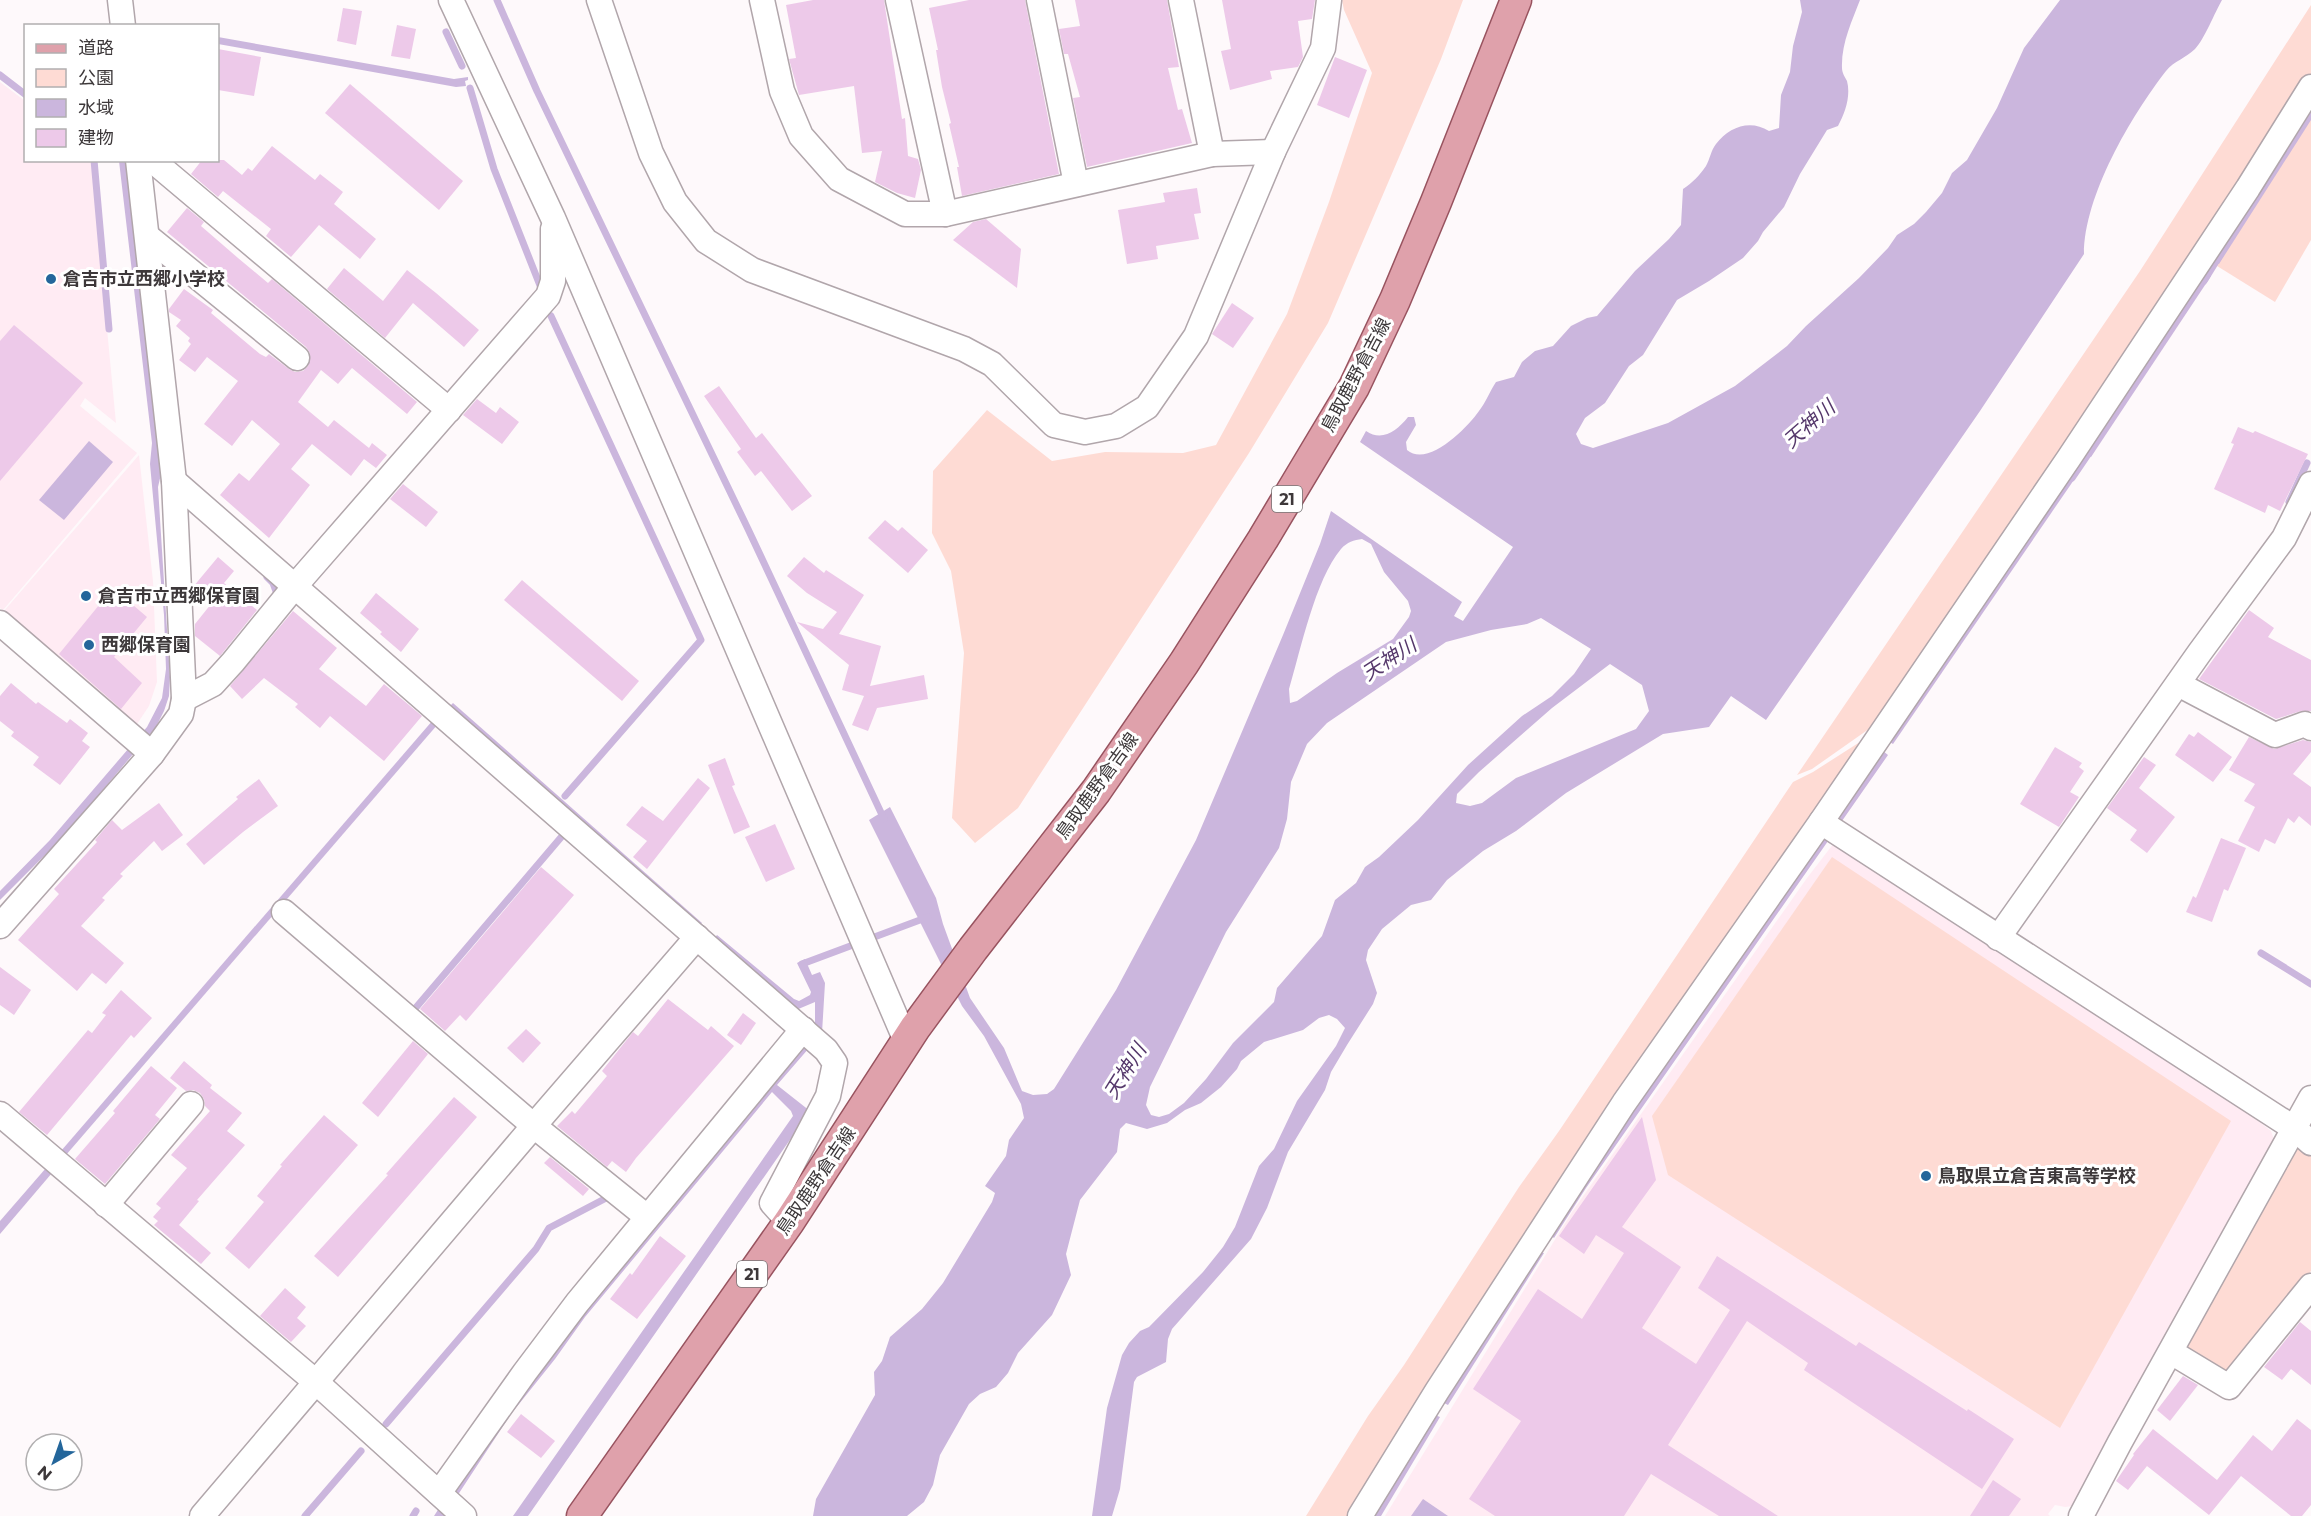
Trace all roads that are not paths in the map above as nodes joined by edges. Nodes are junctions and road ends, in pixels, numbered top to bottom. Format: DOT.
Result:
graph roads {
  1 [pos="120,0"];
  2 [pos="451,0"];
  3 [pos="599,0"];
  4 [pos="762,0"];
  5 [pos="898,0"];
  6 [pos="1039,0"];
  7 [pos="1181,0"];
  8 [pos="1329,0"];
  9 [pos="1516,0"];
  10 [pos="123,24"];
  11 [pos="2311,87"];
  12 [pos="1273,152"];
  13 [pos="1212,154"];
  14 [pos="138,162"];
  15 [pos="154,162"];
  16 [pos="1076,184"];
  17 [pos="945,214"];
  18 [pos="553,218"];
  19 [pos="147,236"];
  20 [pos="297,358"];
  21 [pos="449,410"];
  22 [pos="174,481"];
  23 [pos="2311,483"];
  24 [pos="295,586"];
  25 [pos="0,623"];
  26 [pos="2178,684"];
  27 [pos="184,699"];
  28 [pos="2311,728"];
  29 [pos="152,754"];
  30 [pos="1821,822"];
  31 [pos="284,912"];
  32 [pos="0,926"];
  33 [pos="697,937"];
  34 [pos="1998,938"];
  35 [pos="803,1029"];
  36 [pos="910,1034"];
  37 [pos="2311,1098"];
  38 [pos="191,1104"];
  39 [pos="0,1114"];
  40 [pos="534,1126"];
  41 [pos="2303,1136"];
  42 [pos="106,1204"];
  43 [pos="647,1217"];
  44 [pos="789,1221"];
  45 [pos="2311,1286"];
  46 [pos="2171,1352"];
  47 [pos="317,1383"];
  48 [pos="439,1493"];
  49 [pos="202,1516"];
  50 [pos="464,1516"];
  51 [pos="582,1516"];
  52 [pos="1360,1516"];
  53 [pos="2081,1516"];
  1 -- 10 [label="street"];
  2 -- 18 [label="street"];
  3 -- 12 [label="street"];
  4 -- 17 [label="street"];
  5 -- 17 [label="street"];
  6 -- 16 [label="street"];
  7 -- 13 [label="street"];
  8 -- 12 [label="street"];
  9 -- 36 [label="main road, 鳥取鹿野倉吉線 / 21"];
  11 -- 30 [label="street"];
  12 -- 13 [label="street"];
  13 -- 16 [label="street"];
  14 -- 19 [label="street"];
  15 -- 21 [label="street"];
  16 -- 17 [label="street"];
  18 -- 21 [label="street"];
  18 -- 36 [label="street"];
  19 -- 20 [label="street"];
  19 -- 22 [label="street"];
  21 -- 24 [label="street"];
  22 -- 24 [label="street"];
  22 -- 27 [label="street"];
  23 -- 26 [label="street"];
  24 -- 27 [label="street"];
  24 -- 33 [label="street"];
  25 -- 29 [label="street"];
  26 -- 28 [label="street"];
  26 -- 34 [label="street"];
  27 -- 29 [label="street"];
  29 -- 32 [label="street"];
  30 -- 34 [label="street"];
  30 -- 52 [label="street"];
  31 -- 40 [label="street"];
  33 -- 35 [label="street"];
  33 -- 40 [label="street"];
  34 -- 41 [label="street"];
  35 -- 43 [label="street"];
  35 -- 44 [label="street"];
  36 -- 44 [label="main road, 鳥取鹿野倉吉線 / 21"];
  37 -- 41 [label="street"];
  38 -- 42 [label="street"];
  39 -- 42 [label="street"];
  40 -- 43 [label="street"];
  40 -- 47 [label="street"];
  41 -- 46 [label="street"];
  42 -- 47 [label="street"];
  43 -- 48 [label="street"];
  44 -- 51 [label="main road, 鳥取鹿野倉吉線 / 21"];
  45 -- 46 [label="street"];
  46 -- 53 [label="street"];
  47 -- 48 [label="street"];
  47 -- 49 [label="street"];
  48 -- 50 [label="street"];
}
